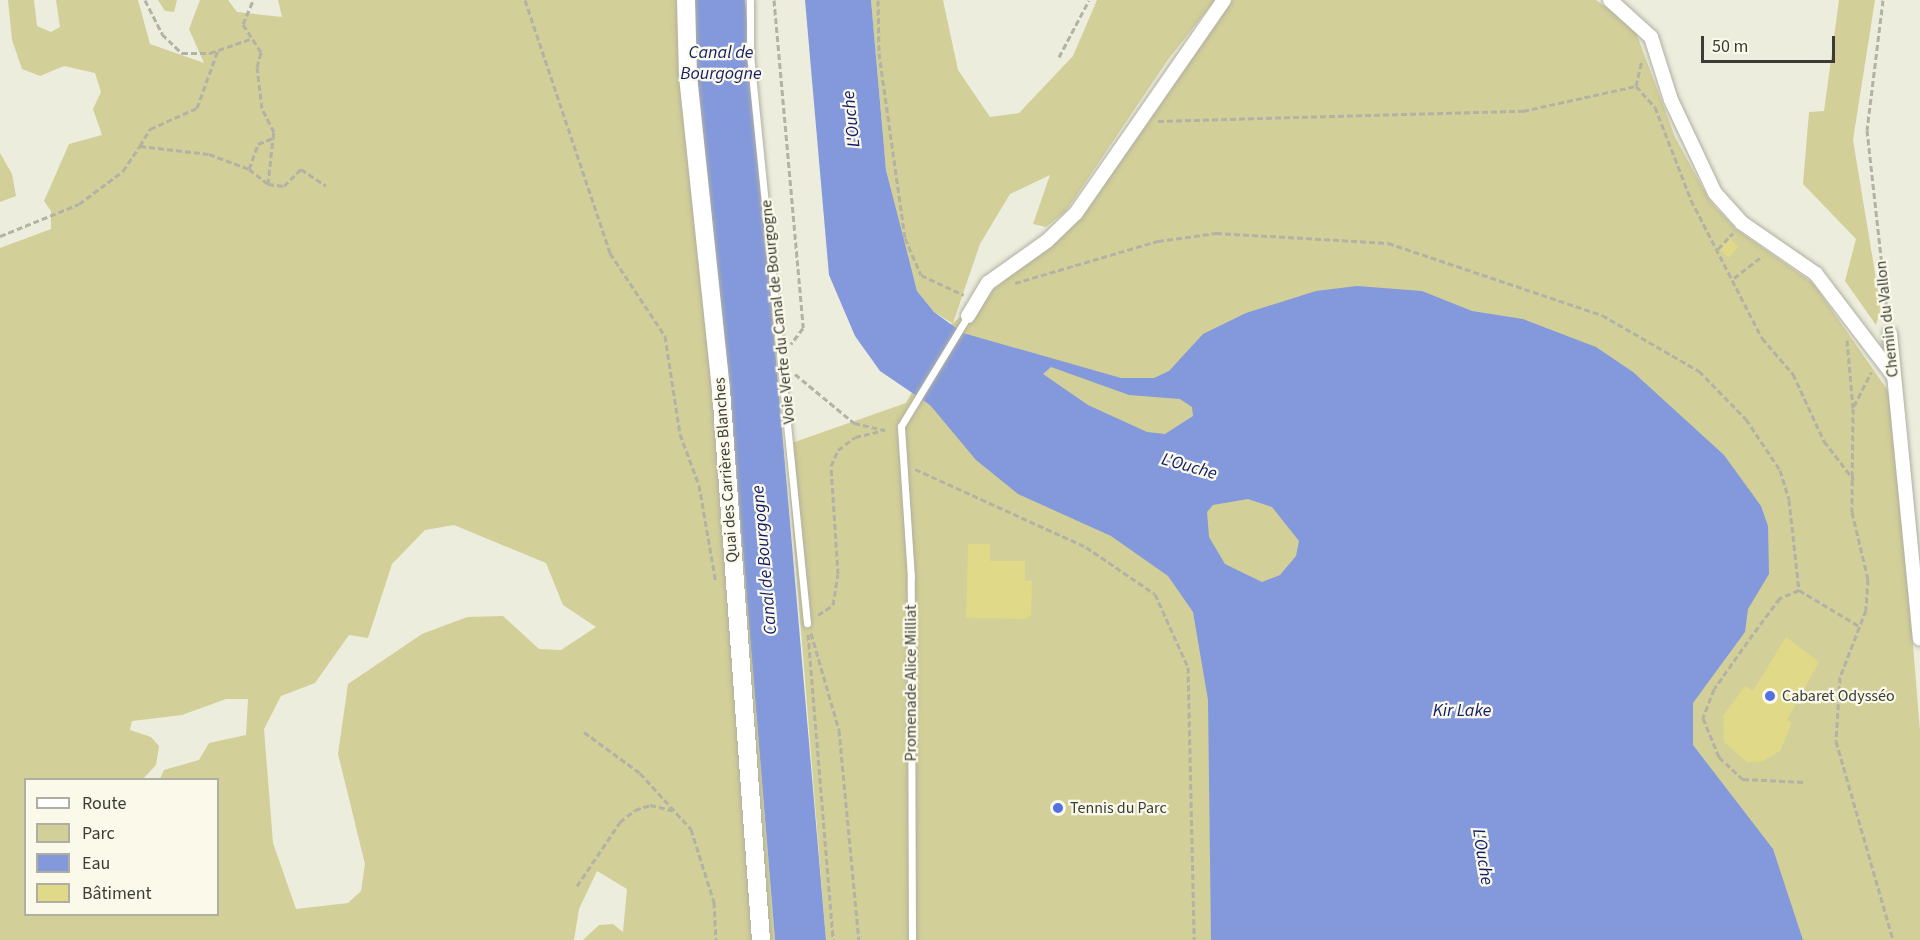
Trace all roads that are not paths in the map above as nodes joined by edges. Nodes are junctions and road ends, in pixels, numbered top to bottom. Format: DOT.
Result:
graph roads {
  1 [pos="686,0"];
  2 [pos="750,0"];
  3 [pos="1224,0"];
  4 [pos="1610,0"];
  5 [pos="968,316"];
  6 [pos="1890,334"];
  7 [pos="1893,375"];
  8 [pos="807,623"];
  9 [pos="1920,639"];
  10 [pos="761,940"];
  11 [pos="912,940"];
  1 -- 10 [label="street, Quai des Carrières Blanches"];
  2 -- 8 [label="lane, Voie Verte du Canal de Bourgogne"];
  3 -- 5 [label="street"];
  4 -- 7 [label="street"];
  5 -- 11 [label="lane, Promenade Alice Milliat"];
  6 -- 7 [label="street, Chemin du Vallon"];
  7 -- 9 [label="street, Chemin du Vallon"];
}
